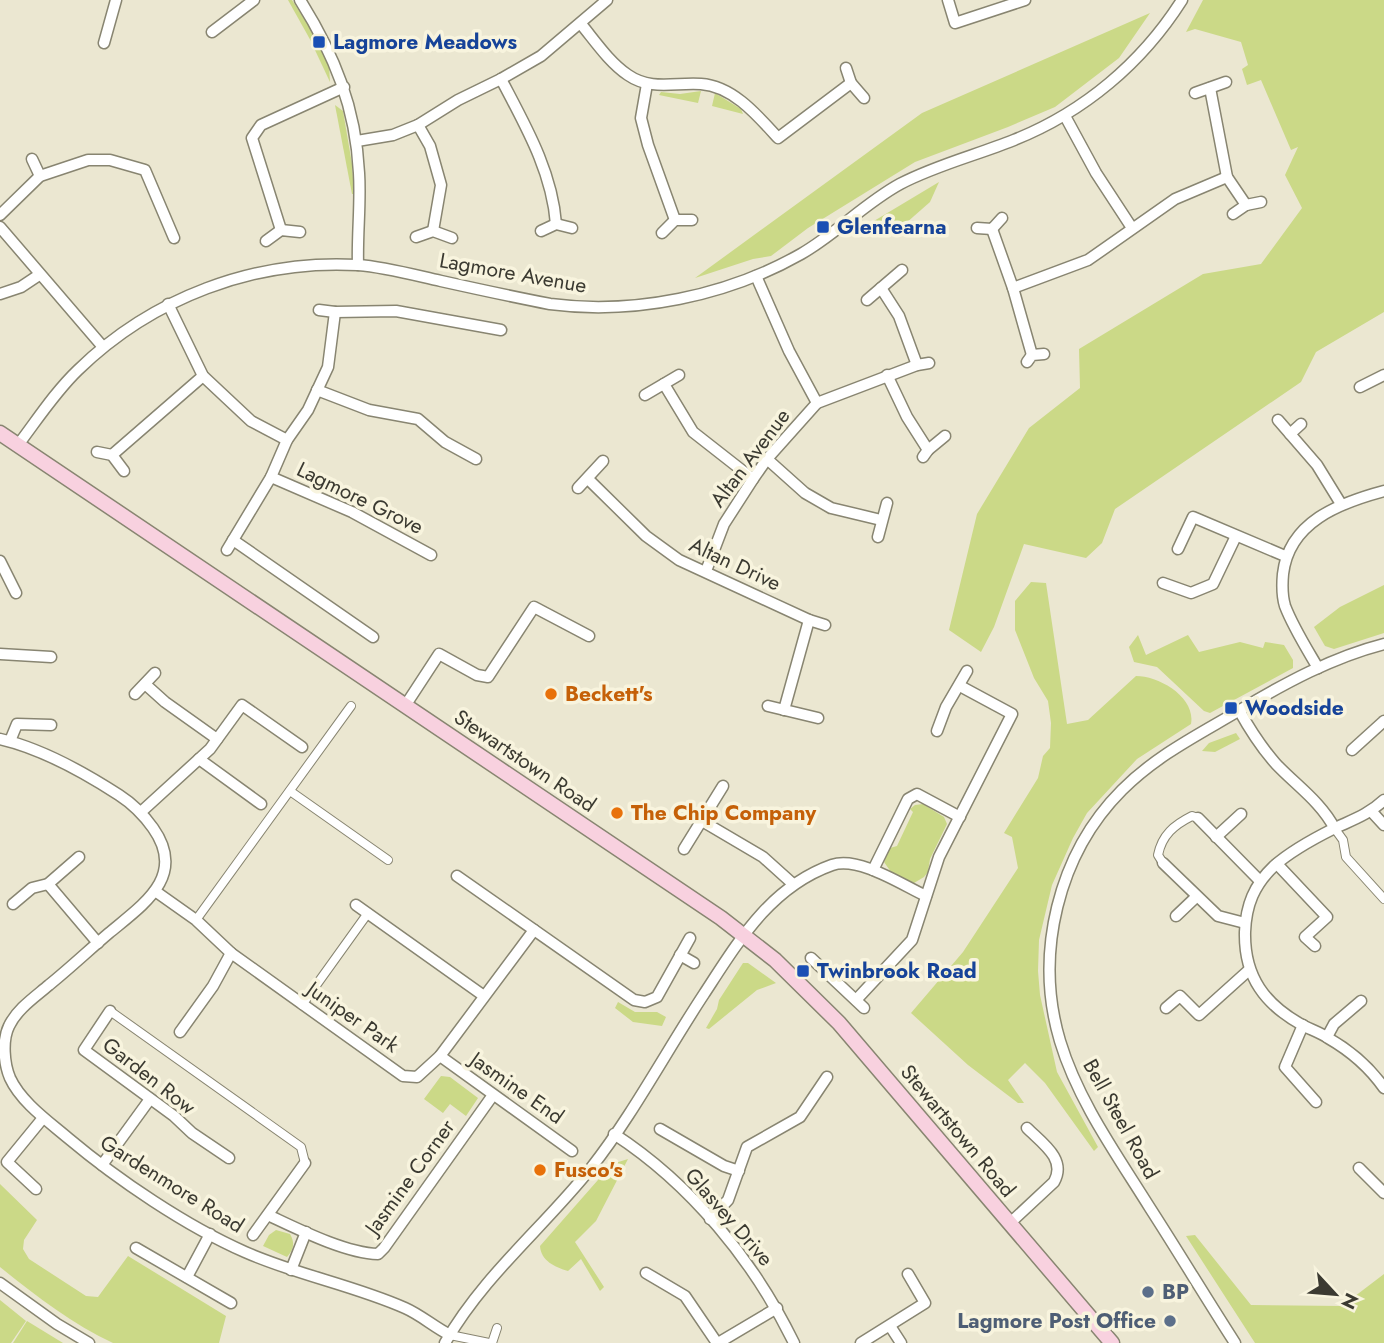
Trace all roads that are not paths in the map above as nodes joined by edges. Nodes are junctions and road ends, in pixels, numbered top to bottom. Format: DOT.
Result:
graph roads {
  1 [pos="116,0"];
  2 [pos="254,0"];
  3 [pos="300,0"];
  4 [pos="607,0"];
  5 [pos="948,0"];
  6 [pos="1025,0"];
  7 [pos="1182,0"];
  8 [pos="581,24"];
  9 [pos="212,32"];
  10 [pos="104,43"];
  11 [pos="846,68"];
  12 [pos="501,79"];
  13 [pos="1226,82"];
  14 [pos="851,83"];
  15 [pos="647,84"];
  16 [pos="344,87"];
  17 [pos="1210,88"];
  18 [pos="1195,93"];
  19 [pos="864,97"];
  20 [pos="1065,116"];
  21 [pos="418,125"];
  22 [pos="356,141"];
  23 [pos="32,159"];
  24 [pos="40,176"];
  25 [pos="1227,177"];
  26 [pos="1261,202"];
  27 [pos="1245,205"];
  28 [pos="1233,214"];
  29 [pos="0,215"];
  30 [pos="1002,218"];
  31 [pos="675,220"];
  32 [pos="692,220"];
  33 [pos="555,224"];
  34 [pos="168,225"];
  35 [pos="0,227"];
  36 [pos="572,228"];
  37 [pos="977,228"];
  38 [pos="1132,228"];
  39 [pos="992,229"];
  40 [pos="155,230"];
  41 [pos="281,230"];
  42 [pos="433,231"];
  43 [pos="541,231"];
  44 [pos="300,232"];
  45 [pos="662,233"];
  46 [pos="416,237"];
  47 [pos="452,237"];
  48 [pos="174,238"];
  49 [pos="266,241"];
  50 [pos="358,265"];
  51 [pos="902,270"];
  52 [pos="39,275"];
  53 [pos="756,276"];
  54 [pos="881,288"];
  55 [pos="1013,288"];
  56 [pos="0,294"];
  57 [pos="867,300"];
  58 [pos="168,304"];
  59 [pos="319,310"];
  60 [pos="335,312"];
  61 [pos="501,330"];
  62 [pos="103,347"];
  63 [pos="1034,357"];
  64 [pos="929,363"];
  65 [pos="917,365"];
  66 [pos="679,375"];
  67 [pos="887,375"];
  68 [pos="1384,375"];
  69 [pos="203,376"];
  70 [pos="664,384"];
  71 [pos="1360,387"];
  72 [pos="317,390"];
  73 [pos="645,395"];
  74 [pos="817,402"];
  75 [pos="1278,420"];
  76 [pos="1301,424"];
  77 [pos="0,433"];
  78 [pos="1290,434"];
  79 [pos="945,436"];
  80 [pos="288,440"];
  81 [pos="18,445"];
  82 [pos="97,452"];
  83 [pos="112,455"];
  84 [pos="476,459"];
  85 [pos="767,459"];
  86 [pos="603,461"];
  87 [pos="124,471"];
  88 [pos="271,477"];
  89 [pos="587,479"];
  90 [pos="753,479"];
  91 [pos="578,488"];
  92 [pos="1384,491"];
  93 [pos="887,503"];
  94 [pos="1341,504"];
  95 [pos="881,520"];
  96 [pos="1236,536"];
  97 [pos="878,537"];
  98 [pos="233,540"];
  99 [pos="1178,549"];
  100 [pos="227,550"];
  101 [pos="431,555"];
  102 [pos="1285,556"];
  103 [pos="0,561"];
  104 [pos="706,571"];
  105 [pos="1163,583"];
  106 [pos="16,593"];
  107 [pos="809,620"];
  108 [pos="825,625"];
  109 [pos="589,636"];
  110 [pos="373,637"];
  111 [pos="1384,644"];
  112 [pos="0,654"];
  113 [pos="51,657"];
  114 [pos="1318,668"];
  115 [pos="967,671"];
  116 [pos="155,673"];
  117 [pos="145,684"];
  118 [pos="960,686"];
  119 [pos="135,694"];
  120 [pos="351,706"];
  121 [pos="405,706"];
  122 [pos="768,706"];
  123 [pos="784,710"];
  124 [pos="1239,710"];
  125 [pos="818,718"];
  126 [pos="1384,721"];
  127 [pos="51,725"];
  128 [pos="937,731"];
  129 [pos="217,739"];
  130 [pos="5,740"];
  131 [pos="302,747"];
  132 [pos="1352,750"];
  133 [pos="315,757"];
  134 [pos="199,759"];
  135 [pos="723,786"];
  136 [pos="290,791"];
  137 [pos="1384,800"];
  138 [pos="261,804"];
  139 [pos="141,812"];
  140 [pos="1372,812"];
  141 [pos="274,813"];
  142 [pos="1241,814"];
  143 [pos="960,817"];
  144 [pos="1198,818"];
  145 [pos="702,821"];
  146 [pos="1384,825"];
  147 [pos="1335,828"];
  148 [pos="1216,837"];
  149 [pos="684,849"];
  150 [pos="79,858"];
  151 [pos="388,860"];
  152 [pos="1163,863"];
  153 [pos="1277,864"];
  154 [pos="873,870"];
  155 [pos="457,876"];
  156 [pos="1260,881"];
  157 [pos="48,884"];
  158 [pos="793,884"];
  159 [pos="155,891"];
  160 [pos="926,896"];
  161 [pos="1196,897"];
  162 [pos="1384,899"];
  163 [pos="13,904"];
  164 [pos="356,905"];
  165 [pos="368,914"];
  166 [pos="1176,916"];
  167 [pos="196,920"];
  168 [pos="1245,923"];
  169 [pos="534,930"];
  170 [pos="743,935"];
  171 [pos="690,938"];
  172 [pos="98,943"];
  173 [pos="1315,946"];
  174 [pos="231,953"];
  175 [pos="680,955"];
  176 [pos="810,958"];
  177 [pos="694,963"];
  178 [pos="1249,970"];
  179 [pos="484,996"];
  180 [pos="1361,1001"];
  181 [pos="302,1005"];
  182 [pos="1166,1009"];
  183 [pos="110,1011"];
  184 [pos="1303,1025"];
  185 [pos="180,1032"];
  186 [pos="1327,1037"];
  187 [pos="440,1056"];
  188 [pos="828,1077"];
  189 [pos="5,1078"];
  190 [pos="1384,1087"];
  191 [pos="493,1095"];
  192 [pos="150,1099"];
  193 [pos="1316,1102"];
  194 [pos="43,1118"];
  195 [pos="1027,1128"];
  196 [pos="660,1129"];
  197 [pos="614,1135"];
  198 [pos="572,1151"];
  199 [pos="229,1158"];
  200 [pos="305,1163"];
  201 [pos="102,1165"];
  202 [pos="1359,1168"];
  203 [pos="739,1171"];
  204 [pos="36,1189"];
  205 [pos="1384,1193"];
  206 [pos="268,1215"];
  207 [pos="710,1219"];
  208 [pos="1009,1224"];
  209 [pos="306,1232"];
  210 [pos="211,1234"];
  211 [pos="253,1235"];
  212 [pos="136,1248"];
  213 [pos="291,1270"];
  214 [pos="646,1273"];
  215 [pos="908,1274"];
  216 [pos="187,1277"];
  217 [pos="0,1283"];
  218 [pos="232,1303"];
  219 [pos="777,1308"];
  220 [pos="890,1326"];
  221 [pos="497,1328"];
  222 [pos="448,1339"];
  223 [pos="89,1343"];
  224 [pos="491,1343"];
  225 [pos="718,1343"];
  226 [pos="794,1343"];
  227 [pos="861,1343"];
  228 [pos="901,1343"];
  229 [pos="1112,1343"];
  230 [pos="1235,1343"];
  1 -- 10 [label="street"];
  2 -- 9 [label="street"];
  3 -- 16 [label="street"];
  4 -- 8 [label="street"];
  5 -- 6 [label="street"];
  7 -- 20 [label="street, Lagmore Avenue"];
  8 -- 12 [label="street"];
  8 -- 15 [label="street"];
  11 -- 14 [label="street"];
  12 -- 21 [label="street"];
  12 -- 33 [label="street"];
  13 -- 17 [label="street"];
  14 -- 15 [label="street"];
  14 -- 19 [label="street"];
  15 -- 31 [label="street"];
  16 -- 22 [label="street"];
  16 -- 41 [label="street"];
  17 -- 18 [label="street"];
  17 -- 25 [label="street"];
  20 -- 38 [label="street"];
  20 -- 53 [label="street, Lagmore Avenue"];
  21 -- 22 [label="street"];
  21 -- 42 [label="street"];
  22 -- 50 [label="street"];
  23 -- 24 [label="street"];
  24 -- 29 [label="street"];
  24 -- 34 [label="street"];
  25 -- 27 [label="street"];
  25 -- 38 [label="street"];
  26 -- 27 [label="street"];
  27 -- 28 [label="street"];
  30 -- 39 [label="street"];
  31 -- 32 [label="street"];
  31 -- 45 [label="street"];
  33 -- 36 [label="street"];
  33 -- 43 [label="street"];
  34 -- 40 [label="street"];
  34 -- 48 [label="street"];
  35 -- 52 [label="street"];
  37 -- 39 [label="street"];
  38 -- 55 [label="street"];
  39 -- 55 [label="street"];
  41 -- 44 [label="street"];
  41 -- 49 [label="street"];
  42 -- 46 [label="street"];
  42 -- 47 [label="street"];
  50 -- 53 [label="street, Lagmore Avenue"];
  50 -- 58 [label="street, Lagmore Avenue"];
  51 -- 54 [label="street"];
  52 -- 56 [label="street"];
  52 -- 62 [label="street"];
  53 -- 74 [label="street"];
  54 -- 57 [label="street"];
  54 -- 65 [label="street"];
  55 -- 63 [label="street"];
  58 -- 62 [label="street, Lagmore Avenue"];
  58 -- 69 [label="street, Lagmore Grove"];
  59 -- 60 [label="street"];
  60 -- 61 [label="street"];
  60 -- 72 [label="street, Lagmore Grove"];
  62 -- 81 [label="street, Lagmore Avenue"];
  64 -- 65 [label="street, Altan Avenue"];
  65 -- 67 [label="street, Altan Avenue"];
  66 -- 70 [label="street"];
  67 -- 74 [label="street, Altan Avenue"];
  67 -- 79 [label="street"];
  68 -- 71 [label="street"];
  69 -- 80 [label="street, Lagmore Grove"];
  69 -- 83 [label="street"];
  70 -- 73 [label="street"];
  70 -- 90 [label="street"];
  72 -- 80 [label="street, Lagmore Grove"];
  72 -- 84 [label="street"];
  74 -- 85 [label="street, Altan Avenue"];
  75 -- 78 [label="street"];
  76 -- 78 [label="street"];
  77 -- 81 [label="main road, Stewartstown Road"];
  78 -- 94 [label="street"];
  80 -- 88 [label="street, Lagmore Grove"];
  81 -- 121 [label="main road, Stewartstown Road"];
  82 -- 83 [label="street"];
  83 -- 87 [label="street"];
  85 -- 90 [label="street, Altan Avenue"];
  85 -- 95 [label="street"];
  86 -- 89 [label="street"];
  88 -- 98 [label="street, Lagmore Grove"];
  88 -- 101 [label="street, Lagmore Grove"];
  89 -- 91 [label="street"];
  89 -- 104 [label="street, Altan Drive"];
  90 -- 104 [label="street, Altan Avenue"];
  92 -- 94 [label="street"];
  93 -- 95 [label="street"];
  94 -- 102 [label="street"];
  95 -- 97 [label="street"];
  96 -- 99 [label="street"];
  96 -- 102 [label="street"];
  96 -- 105 [label="street"];
  98 -- 100 [label="street, Lagmore Grove"];
  98 -- 110 [label="street"];
  102 -- 114 [label="street"];
  103 -- 106 [label="street"];
  104 -- 107 [label="street, Altan Drive"];
  107 -- 108 [label="street, Altan Drive"];
  107 -- 123 [label="street"];
  109 -- 121 [label="street"];
  111 -- 114 [label="street, Bell Steel Road"];
  112 -- 113 [label="street"];
  114 -- 124 [label="street, Bell Steel Road"];
  115 -- 118 [label="street"];
  116 -- 117 [label="street"];
  117 -- 119 [label="street"];
  117 -- 129 [label="street"];
  118 -- 128 [label="street"];
  118 -- 143 [label="street"];
  120 -- 133 [label="street"];
  121 -- 170 [label="main road, Stewartstown Road"];
  122 -- 123 [label="street"];
  123 -- 125 [label="street"];
  124 -- 147 [label="street"];
  124 -- 230 [label="street, Bell Steel Road"];
  126 -- 132 [label="street"];
  127 -- 130 [label="street"];
  129 -- 131 [label="street"];
  129 -- 134 [label="street"];
  130 -- 139 [label="street, Gardenmore Road"];
  131 -- 133 [label="street"];
  133 -- 136 [label="street"];
  134 -- 138 [label="street"];
  134 -- 139 [label="street"];
  135 -- 145 [label="street"];
  136 -- 141 [label="street"];
  136 -- 151 [label="street"];
  137 -- 140 [label="street"];
  138 -- 141 [label="street"];
  139 -- 159 [label="street, Gardenmore Road"];
  140 -- 146 [label="street"];
  140 -- 147 [label="street"];
  141 -- 167 [label="street"];
  142 -- 148 [label="street"];
  143 -- 154 [label="street"];
  143 -- 160 [label="street"];
  144 -- 148 [label="street"];
  144 -- 152 [label="street"];
  145 -- 149 [label="street"];
  145 -- 158 [label="street"];
  147 -- 153 [label="street"];
  147 -- 162 [label="street"];
  148 -- 156 [label="street"];
  150 -- 157 [label="street"];
  152 -- 161 [label="street"];
  153 -- 156 [label="street"];
  153 -- 173 [label="street"];
  154 -- 158 [label="street"];
  154 -- 160 [label="street"];
  155 -- 169 [label="street"];
  156 -- 168 [label="street"];
  157 -- 163 [label="street"];
  157 -- 172 [label="street"];
  158 -- 170 [label="street"];
  159 -- 167 [label="street, Juniper Park"];
  159 -- 172 [label="street, Gardenmore Road"];
  160 -- 176 [label="street"];
  161 -- 166 [label="street"];
  161 -- 168 [label="street"];
  164 -- 165 [label="street"];
  165 -- 179 [label="street"];
  165 -- 181 [label="street"];
  167 -- 174 [label="street, Juniper Park"];
  168 -- 178 [label="street"];
  169 -- 175 [label="street"];
  169 -- 179 [label="street, Juniper Park"];
  170 -- 197 [label="street"];
  170 -- 208 [label="main road, Stewartstown Road"];
  171 -- 175 [label="street"];
  172 -- 189 [label="street, Gardenmore Road"];
  174 -- 181 [label="street, Juniper Park"];
  174 -- 185 [label="street"];
  175 -- 177 [label="street"];
  178 -- 182 [label="street"];
  178 -- 184 [label="street"];
  179 -- 187 [label="street, Juniper Park"];
  180 -- 186 [label="street"];
  181 -- 187 [label="street, Juniper Park"];
  183 -- 192 [label="street, Garden Row"];
  183 -- 200 [label="street"];
  184 -- 186 [label="street"];
  184 -- 193 [label="street"];
  186 -- 190 [label="street"];
  187 -- 191 [label="street, Jasmine End"];
  188 -- 203 [label="street"];
  189 -- 194 [label="street, Gardenmore Road"];
  191 -- 198 [label="street, Jasmine End"];
  191 -- 209 [label="street, Jasmine Corner"];
  192 -- 199 [label="street, Garden Row"];
  192 -- 201 [label="street"];
  194 -- 201 [label="street, Gardenmore Road"];
  194 -- 204 [label="street"];
  195 -- 208 [label="street"];
  196 -- 203 [label="street"];
  197 -- 207 [label="street, Glasvey Drive"];
  197 -- 222 [label="street"];
  200 -- 206 [label="street"];
  201 -- 210 [label="street, Gardenmore Road"];
  202 -- 205 [label="street"];
  203 -- 207 [label="street"];
  206 -- 209 [label="street, Jasmine Corner"];
  206 -- 211 [label="street"];
  207 -- 219 [label="street, Glasvey Drive"];
  208 -- 229 [label="main road, Stewartstown Road"];
  209 -- 213 [label="street"];
  210 -- 213 [label="street, Gardenmore Road"];
  210 -- 216 [label="street"];
  212 -- 216 [label="street"];
  213 -- 222 [label="street, Gardenmore Road"];
  214 -- 225 [label="street"];
  215 -- 220 [label="street"];
  216 -- 218 [label="street"];
  217 -- 223 [label="street"];
  219 -- 225 [label="street"];
  219 -- 226 [label="street, Glasvey Drive"];
  220 -- 227 [label="street"];
  220 -- 228 [label="street"];
  221 -- 224 [label="street"];
  222 -- 224 [label="street"];
}
